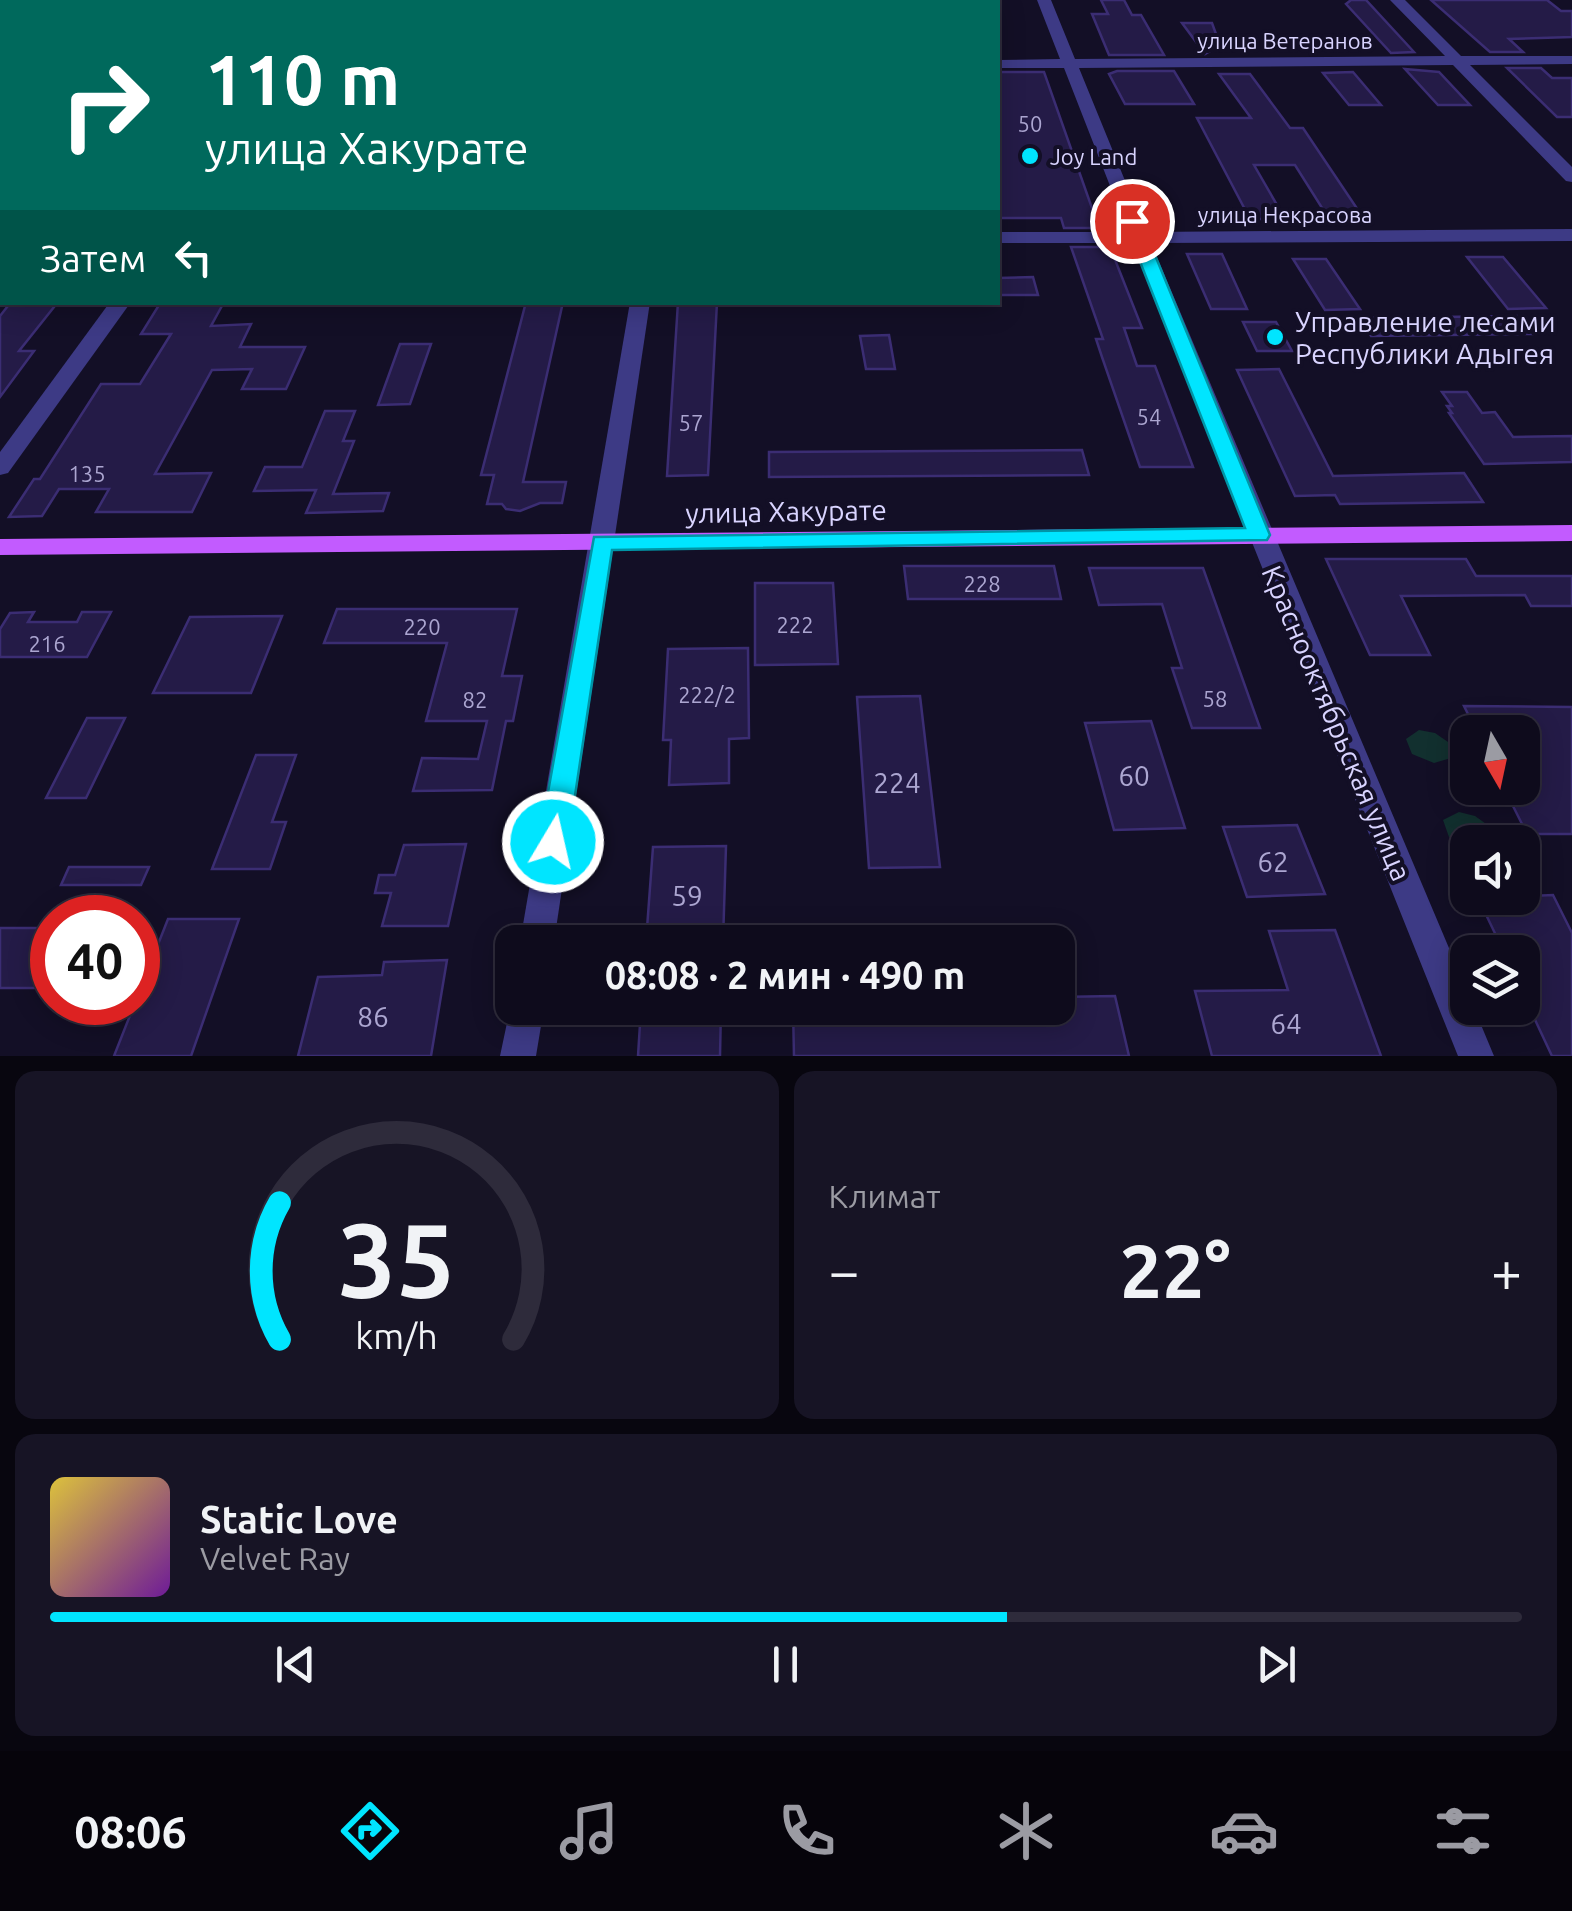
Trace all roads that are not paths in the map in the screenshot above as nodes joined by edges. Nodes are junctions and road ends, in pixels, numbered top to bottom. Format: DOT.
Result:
graph roads {
  1 [pos="1044,0"];
  2 [pos="1397,0"];
  3 [pos="1572,60"];
  4 [pos="1457,61"];
  5 [pos="1000,64"];
  6 [pos="1069,64"];
  7 [pos="1572,177"];
  8 [pos="1572,235"];
  9 [pos="1139,237"];
  10 [pos="1000,238"];
  11 [pos="119,305"];
  12 [pos="640,305"];
  13 [pos="0,468"];
  14 [pos="1572,533"];
  15 [pos="1259,535"];
  16 [pos="602,542"];
  17 [pos="0,547"];
  18 [pos="540,925"];
  19 [pos="523,1025"];
  20 [pos="518,1056"];
  21 [pos="1476,1056"];
  1 -- 6 [label="street, Краснооктябрьская улица"];
  2 -- 4 [label="street"];
  3 -- 4 [label="street, улица Ветеранов"];
  4 -- 6 [label="street, улица Ветеранов"];
  4 -- 7 [label="street"];
  5 -- 6 [label="street, улица Ветеранов"];
  6 -- 9 [label="street, Краснооктябрьская улица"];
  8 -- 9 [label="street, улица Некрасова"];
  9 -- 10 [label="street, улица Некрасова"];
  9 -- 15 [label="street, Краснооктябрьская улица"];
  11 -- 13 [label="street"];
  12 -- 16 [label="street"];
  14 -- 15 [label="main road, улица Хакурате"];
  15 -- 16 [label="main road, улица Хакурате"];
  15 -- 21 [label="street, Краснооктябрьская улица"];
  16 -- 17 [label="main road, улица Хакурате"];
  16 -- 18 [label="street"];
  19 -- 20 [label="street"];
}
